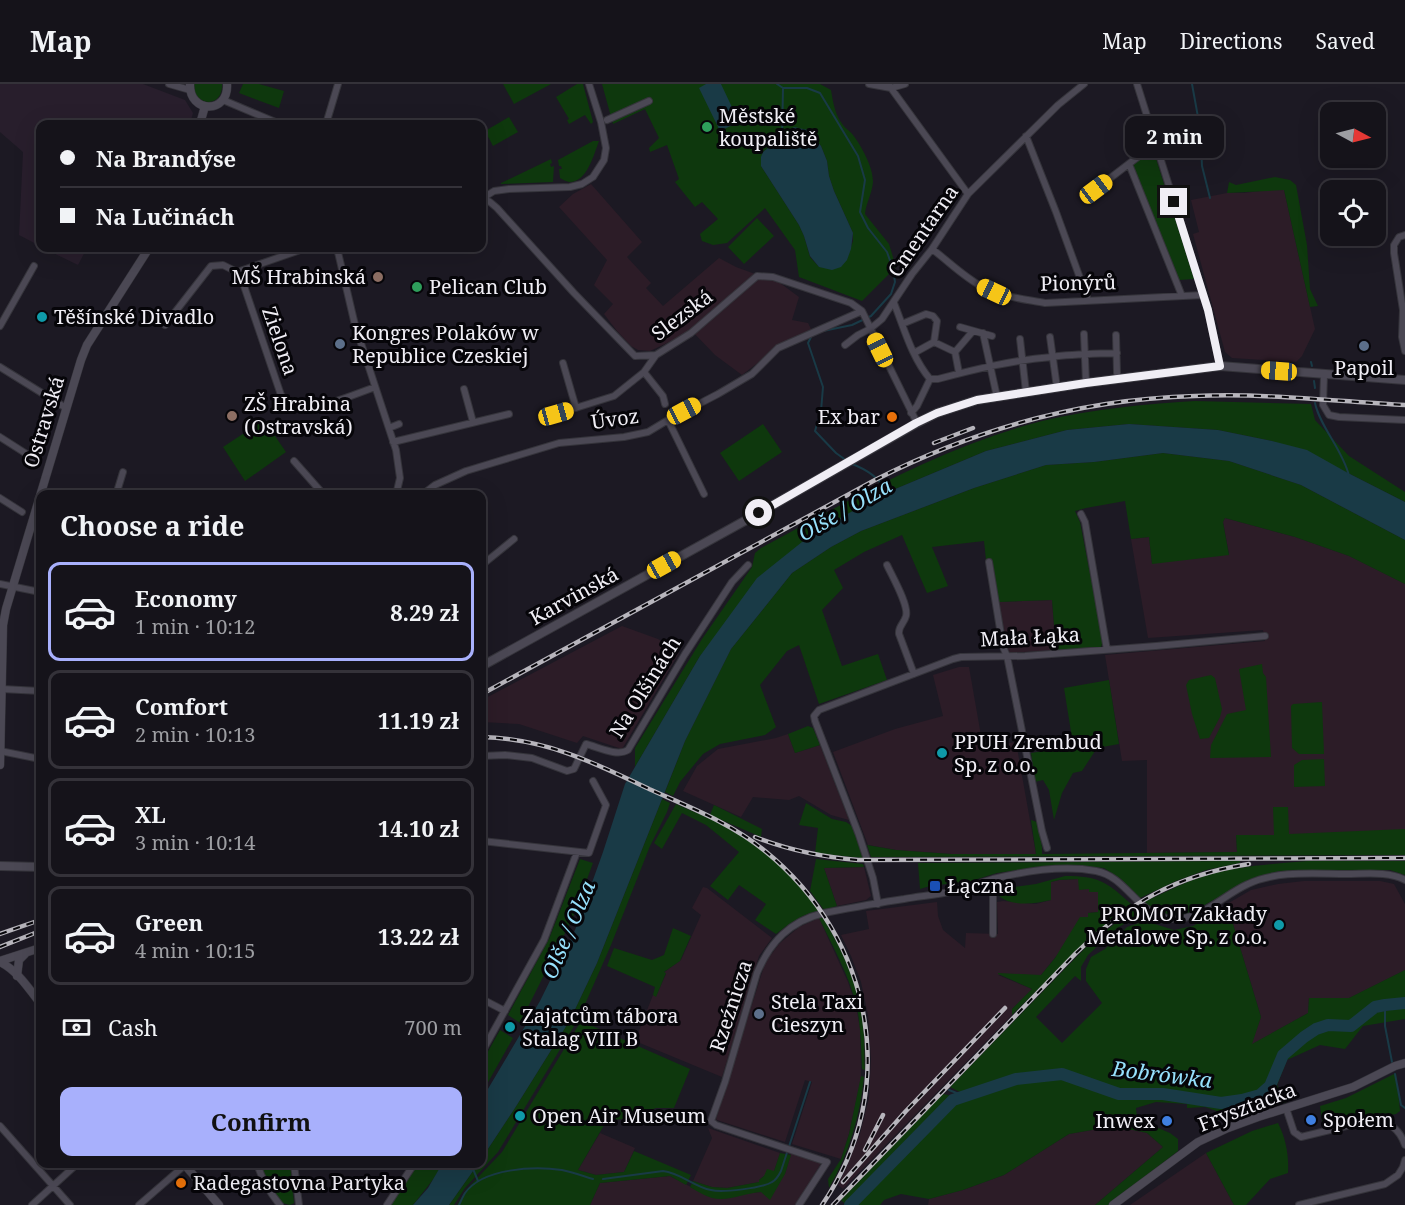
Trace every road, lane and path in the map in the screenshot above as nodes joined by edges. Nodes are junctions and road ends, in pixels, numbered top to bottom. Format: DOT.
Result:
graph roads {
  1 [pos="169,84"];
  2 [pos="227,84"];
  3 [pos="338,84"];
  4 [pos="589,84"];
  5 [pos="869,84"];
  6 [pos="905,84"];
  7 [pos="1084,84"];
  8 [pos="1137,84"];
  9 [pos="889,86"];
  10 [pos="190,87"];
  11 [pos="223,100"];
  12 [pos="649,101"];
  13 [pos="205,106"];
  14 [pos="201,120"];
  15 [pos="270,120"];
  16 [pos="327,120"];
  17 [pos="607,120"];
  18 [pos="1026,136"];
  19 [pos="1156,143"];
  20 [pos="1129,164"];
  21 [pos="1096,189"];
  22 [pos="968,194"];
  23 [pos="486,196"];
  24 [pos="486,200"];
  25 [pos="1405,235"];
  26 [pos="932,249"];
  27 [pos="146,252"];
  28 [pos="294,252"];
  29 [pos="338,252"];
  30 [pos="215,256"];
  31 [pos="34,266"];
  32 [pos="216,266"];
  33 [pos="237,272"];
  34 [pos="1203,295"];
  35 [pos="1182,296"];
  36 [pos="1088,300"];
  37 [pos="894,303"];
  38 [pos="863,313"];
  39 [pos="902,324"];
  40 [pos="165,325"];
  41 [pos="0,326"];
  42 [pos="870,327"];
  43 [pos="960,327"];
  44 [pos="973,331"];
  45 [pos="983,333"];
  46 [pos="1084,334"];
  47 [pos="1116,335"];
  48 [pos="992,336"];
  49 [pos="1050,337"];
  50 [pos="1020,339"];
  51 [pos="934,342"];
  52 [pos="846,345"];
  53 [pos="1405,351"];
  54 [pos="914,352"];
  55 [pos="955,352"];
  56 [pos="1116,353"];
  57 [pos="1085,355"];
  58 [pos="656,356"];
  59 [pos="1053,356"];
  60 [pos="1022,360"];
  61 [pos="563,363"];
  62 [pos="990,366"];
  63 [pos="1220,366"];
  64 [pos="0,367"];
  65 [pos="644,372"];
  66 [pos="1117,372"];
  67 [pos="959,373"];
  68 [pos="1324,375"];
  69 [pos="930,379"];
  70 [pos="1405,380"];
  71 [pos="1086,383"];
  72 [pos="375,387"];
  73 [pos="1057,388"];
  74 [pos="464,389"];
  75 [pos="1026,392"];
  76 [pos="997,397"];
  77 [pos="665,404"];
  78 [pos="66,408"];
  79 [pos="576,408"];
  80 [pos="911,413"];
  81 [pos="509,414"];
  82 [pos="556,414"];
  83 [pos="668,420"];
  84 [pos="1405,420"];
  85 [pos="473,422"];
  86 [pos="916,423"];
  87 [pos="399,424"];
  88 [pos="388,428"];
  89 [pos="0,437"];
  90 [pos="393,442"];
  91 [pos="36,460"];
  92 [pos="294,461"];
  93 [pos="123,471"];
  94 [pos="42,490"];
  95 [pos="117,490"];
  96 [pos="320,490"];
  97 [pos="397,490"];
  98 [pos="428,490"];
  99 [pos="704,494"];
  100 [pos="0,498"];
  101 [pos="36,509"];
  102 [pos="22,512"];
  103 [pos="1081,514"];
  104 [pos="514,539"];
  105 [pos="486,562"];
  106 [pos="989,562"];
  107 [pos="748,565"];
  108 [pos="887,565"];
  109 [pos="0,584"];
  110 [pos="13,586"];
  111 [pos="36,591"];
  112 [pos="1265,636"];
  113 [pos="1107,650"];
  114 [pos="1007,656"];
  115 [pos="486,664"];
  116 [pos="914,674"];
  117 [pos="2,689"];
  118 [pos="36,691"];
  119 [pos="0,751"];
  120 [pos="486,756"];
  121 [pos="36,758"];
  122 [pos="0,765"];
  123 [pos="593,781"];
  124 [pos="486,841"];
  125 [pos="1047,848"];
  126 [pos="577,852"];
  127 [pos="0,866"];
  128 [pos="36,867"];
  129 [pos="991,880"];
  130 [pos="1405,880"];
  131 [pos="878,904"];
  132 [pos="993,934"];
  133 [pos="36,950"];
  134 [pos="26,954"];
  135 [pos="0,962"];
  136 [pos="17,976"];
  137 [pos="36,998"];
  138 [pos="486,1001"];
  139 [pos="505,1011"];
  140 [pos="486,1046"];
  141 [pos="1405,1063"];
  142 [pos="1286,1108"];
  143 [pos="0,1126"];
  144 [pos="1405,1145"];
  145 [pos="1405,1160"];
  146 [pos="36,1165"];
  147 [pos="38,1168"];
  148 [pos="73,1168"];
  149 [pos="182,1168"];
  150 [pos="188,1168"];
  151 [pos="258,1168"];
  152 [pos="294,1168"];
  153 [pos="411,1168"];
  154 [pos="54,1185"];
  155 [pos="298,1204"];
  156 [pos="32,1205"];
  157 [pos="70,1205"];
  158 [pos="139,1205"];
  159 [pos="219,1205"];
  160 [pos="280,1205"];
  161 [pos="387,1205"];
  162 [pos="799,1205"];
  163 [pos="1113,1205"];
  164 [pos="1299,1205"];
  1 -- 10 [label="street"];
  2 -- 11 [label="street"];
  3 -- 16 [label="street"];
  4 -- 23 [label="street"];
  5 -- 9 [label="street"];
  6 -- 9 [label="street"];
  7 -- 18 [label="street, Cmentarna"];
  8 -- 19 [label="street"];
  9 -- 22 [label="street"];
  10 -- 13 [label="street"];
  11 -- 13 [label="street"];
  11 -- 15 [label="street"];
  12 -- 17 [label="street"];
  13 -- 14 [label="street"];
  18 -- 22 [label="street, Cmentarna"];
  18 -- 36 [label="street"];
  19 -- 20 [label="street"];
  19 -- 34 [label="street"];
  20 -- 21 [label="street"];
  20 -- 35 [label="street"];
  22 -- 26 [label="street, Cmentarna"];
  24 -- 58 [label="street, Slezská"];
  25 -- 53 [label="street"];
  26 -- 36 [label="street, Pionýrů"];
  26 -- 37 [label="street, Cmentarna"];
  27 -- 78 [label="street, Ostravská"];
  28 -- 33 [label="street"];
  29 -- 72 [label="street"];
  30 -- 32 [label="street"];
  31 -- 41 [label="street"];
  32 -- 33 [label="street"];
  32 -- 40 [label="street"];
  33 -- 72 [label="street, Zielona"];
  34 -- 35 [label="street, Pionýrů"];
  34 -- 63 [label="street"];
  35 -- 36 [label="street, Pionýrů"];
  37 -- 39 [label="street"];
  37 -- 42 [label="street, Cmentarna"];
  38 -- 42 [label="street"];
  38 -- 58 [label="street, Slezská"];
  38 -- 83 [label="street, Úvoz"];
  39 -- 51 [label="street"];
  39 -- 54 [label="street"];
  42 -- 52 [label="street, Cmentarna"];
  42 -- 80 [label="street"];
  43 -- 44 [label="street"];
  44 -- 45 [label="street"];
  44 -- 55 [label="street"];
  45 -- 48 [label="street"];
  45 -- 62 [label="street"];
  46 -- 57 [label="street"];
  47 -- 56 [label="street"];
  49 -- 59 [label="street"];
  50 -- 60 [label="street"];
  51 -- 54 [label="street"];
  51 -- 55 [label="street"];
  54 -- 69 [label="street"];
  55 -- 67 [label="street"];
  56 -- 57 [label="street"];
  56 -- 66 [label="street"];
  57 -- 59 [label="street"];
  57 -- 71 [label="street"];
  58 -- 65 [label="street"];
  59 -- 60 [label="street"];
  59 -- 73 [label="street"];
  60 -- 62 [label="street"];
  60 -- 75 [label="street"];
  61 -- 79 [label="street"];
  62 -- 67 [label="street"];
  62 -- 76 [label="street"];
  63 -- 68 [label="main road, Karvinská"];
  63 -- 71 [label="main road, Karvinská"];
  64 -- 78 [label="street"];
  65 -- 77 [label="street"];
  65 -- 79 [label="street"];
  67 -- 69 [label="street"];
  68 -- 70 [label="main road, Karvinská"];
  68 -- 84 [label="street"];
  69 -- 80 [label="street"];
  71 -- 73 [label="main road, Karvinská"];
  72 -- 88 [label="street"];
  73 -- 75 [label="main road, Karvinská"];
  74 -- 85 [label="street"];
  75 -- 76 [label="main road, Karvinská"];
  76 -- 86 [label="main road, Karvinská"];
  78 -- 94 [label="street, Ostravská"];
  79 -- 82 [label="street"];
  80 -- 86 [label="street"];
  81 -- 85 [label="street"];
  83 -- 98 [label="street, Úvoz"];
  83 -- 99 [label="street"];
  85 -- 90 [label="street"];
  86 -- 115 [label="main road, Karvinská"];
  87 -- 88 [label="street"];
  88 -- 90 [label="street"];
  89 -- 91 [label="street"];
  90 -- 97 [label="street"];
  92 -- 96 [label="street"];
  93 -- 95 [label="street"];
  100 -- 102 [label="street"];
  101 -- 110 [label="street, Ostravská"];
  103 -- 113 [label="street"];
  104 -- 105 [label="street"];
  106 -- 114 [label="street"];
  107 -- 120 [label="street, Na Olšinách"];
  108 -- 116 [label="street"];
  109 -- 110 [label="street"];
  110 -- 111 [label="street"];
  110 -- 117 [label="street, Ostravská"];
  112 -- 113 [label="street, Mała Łąka"];
  113 -- 114 [label="street, Mała Łąka"];
  114 -- 116 [label="street, Mała Łąka"];
  114 -- 125 [label="street"];
  116 -- 131 [label="street, Mała Łąka"];
  117 -- 118 [label="street"];
  117 -- 119 [label="street, Ostravská"];
  119 -- 121 [label="street"];
  119 -- 122 [label="street, Ostravská"];
  123 -- 126 [label="street"];
  124 -- 126 [label="street"];
  126 -- 139 [label="street"];
  127 -- 128 [label="main road"];
  129 -- 130 [label="street"];
  129 -- 131 [label="street"];
  129 -- 132 [label="street"];
  131 -- 162 [label="street, Rzeźnicza"];
  133 -- 134 [label="street"];
  134 -- 135 [label="street"];
  134 -- 136 [label="street"];
  135 -- 136 [label="street"];
  136 -- 137 [label="street"];
  138 -- 139 [label="street"];
  139 -- 140 [label="street"];
  141 -- 142 [label="street, Frysztacka"];
  142 -- 144 [label="street"];
  142 -- 163 [label="street, Frysztacka"];
  143 -- 146 [label="street"];
  145 -- 164 [label="street"];
  147 -- 154 [label="street"];
  148 -- 154 [label="street"];
  149 -- 158 [label="street"];
  150 -- 159 [label="street"];
  151 -- 160 [label="street"];
  152 -- 155 [label="street"];
  153 -- 161 [label="street"];
  154 -- 156 [label="street"];
  154 -- 157 [label="street"];
}
